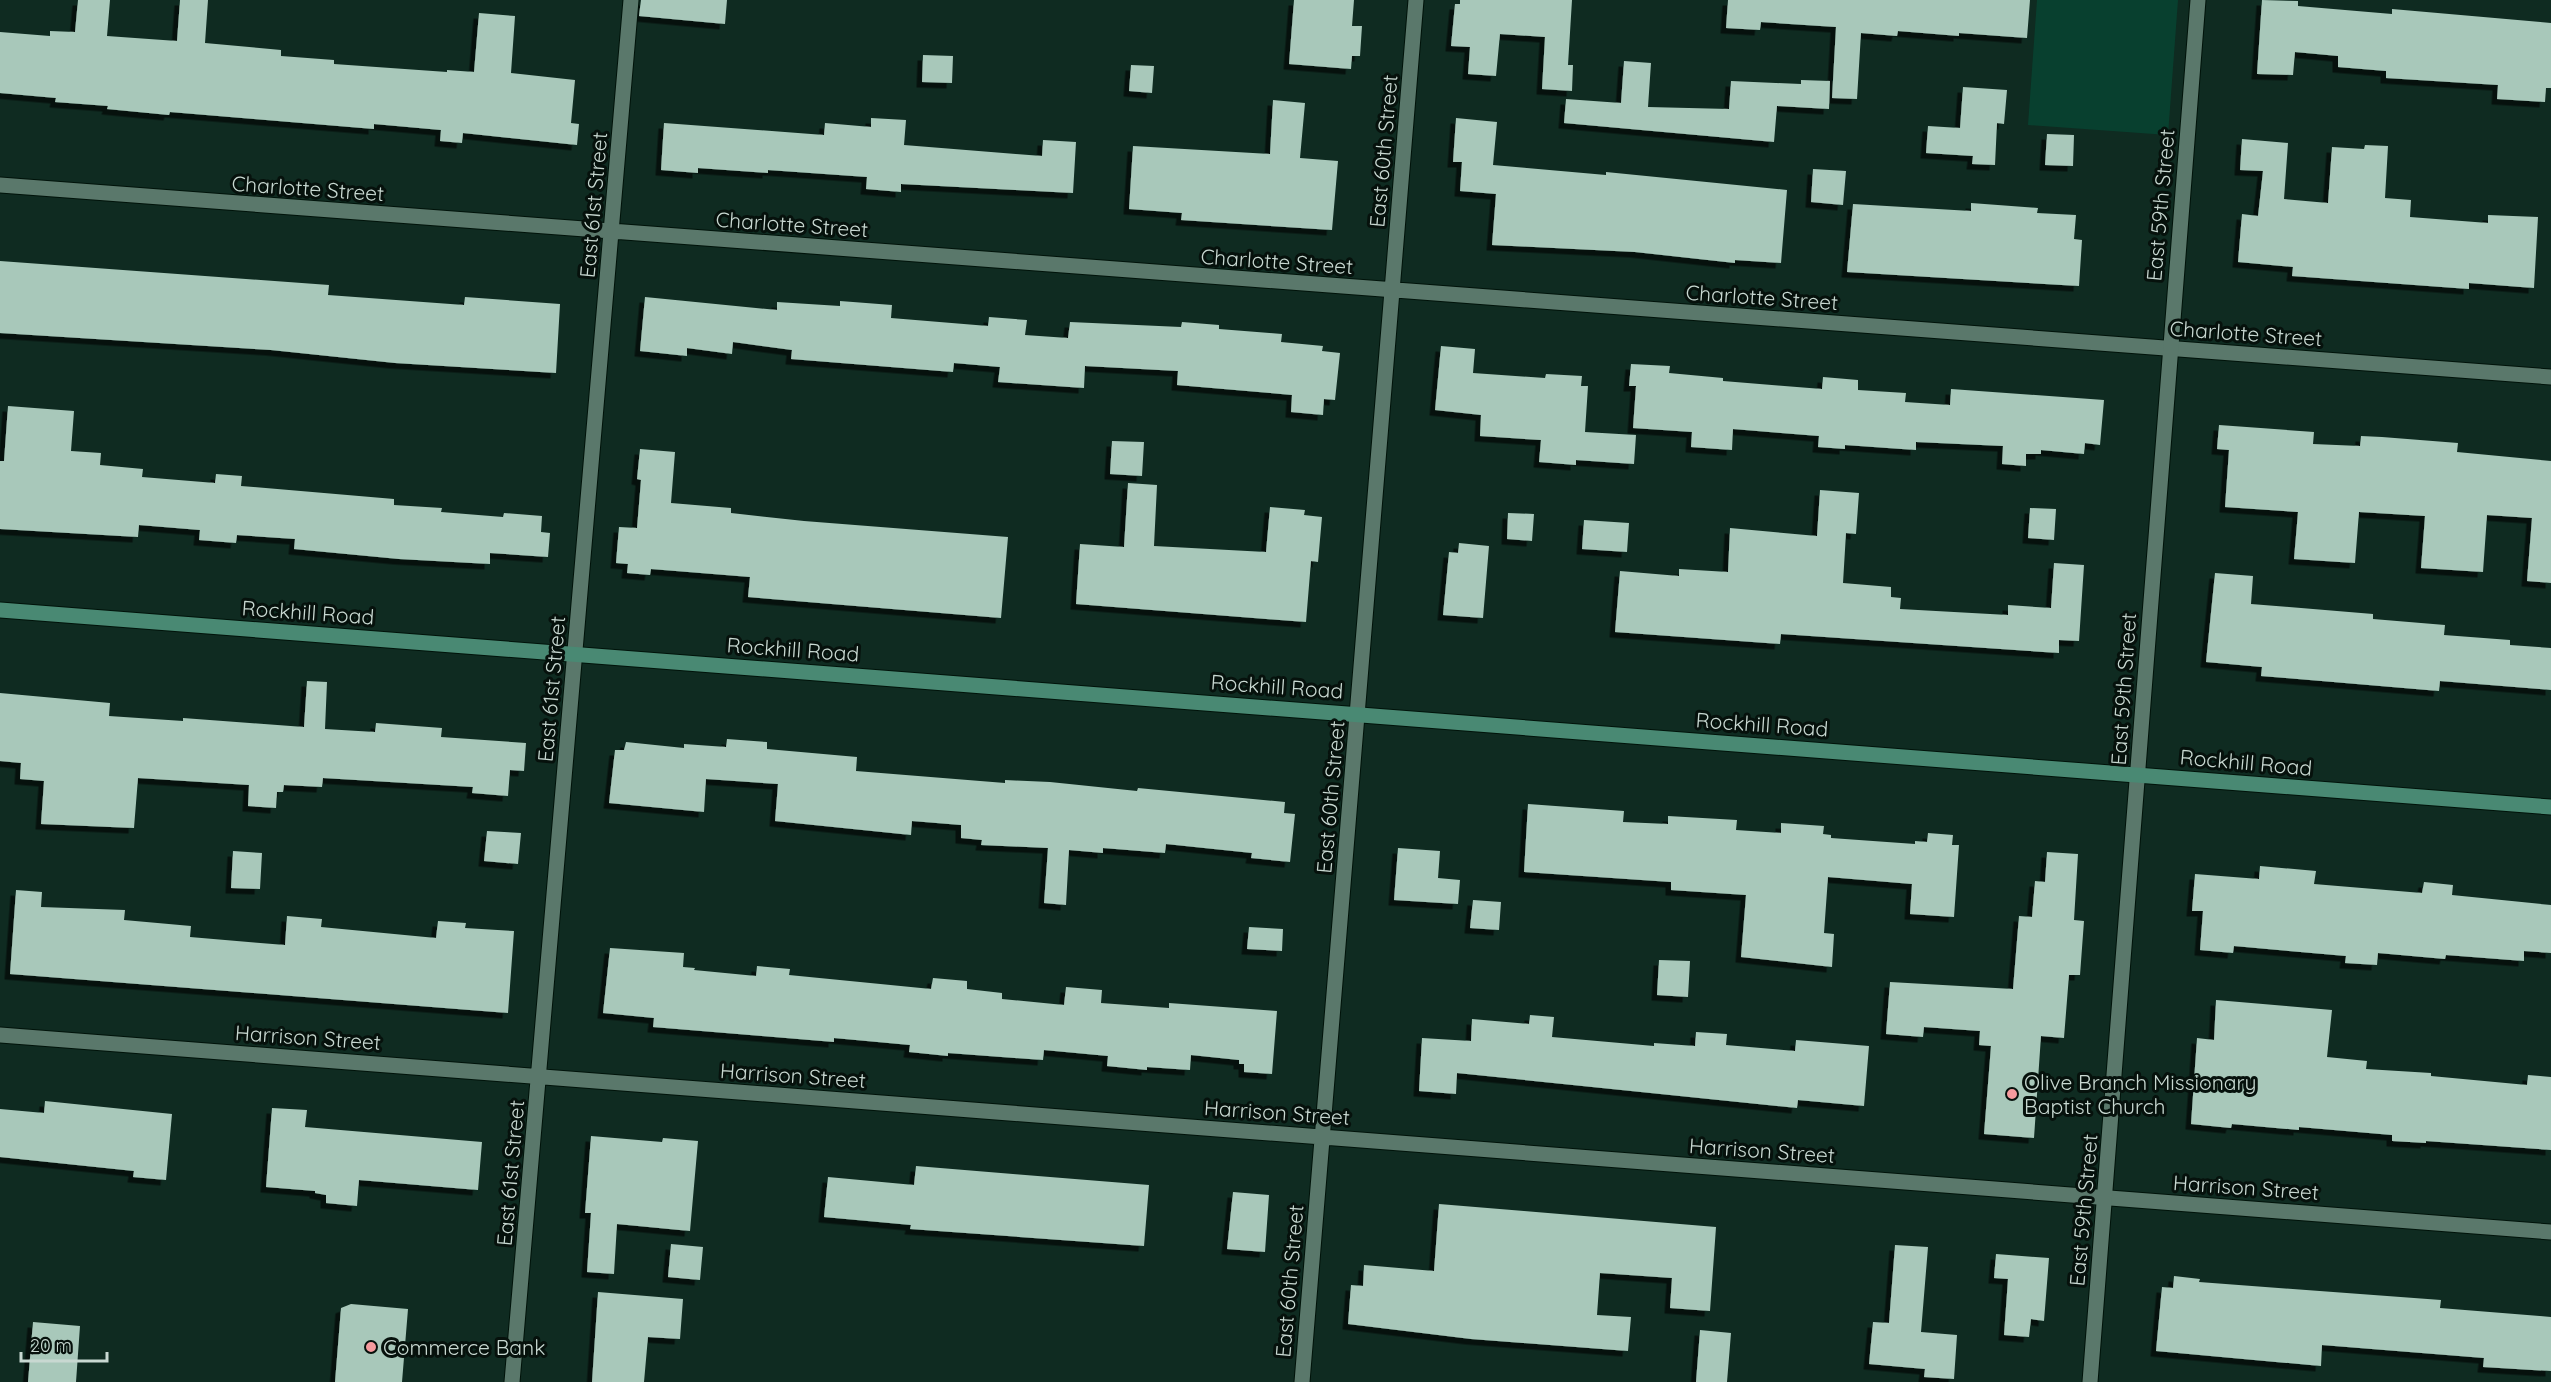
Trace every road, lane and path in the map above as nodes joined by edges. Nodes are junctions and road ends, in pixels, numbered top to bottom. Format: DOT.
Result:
graph roads {
  1 [pos="631,0"];
  2 [pos="1416,0"];
  3 [pos="2198,0"];
  4 [pos="0,185"];
  5 [pos="611,232"];
  6 [pos="1393,291"];
  7 [pos="2169,349"];
  8 [pos="2551,377"];
  9 [pos="0,610"];
  10 [pos="575,654"];
  11 [pos="1358,714"];
  12 [pos="2138,774"];
  13 [pos="2551,807"];
  14 [pos="0,1035"];
  15 [pos="539,1076"];
  16 [pos="1322,1136"];
  17 [pos="2105,1197"];
  18 [pos="2551,1232"];
  19 [pos="513,1382"];
  20 [pos="1302,1382"];
  21 [pos="2090,1382"];
  1 -- 5 [label="street, East 61st Street"];
  2 -- 6 [label="street, East 60th Street"];
  3 -- 7 [label="street, East 59th Street"];
  4 -- 5 [label="street, Charlotte Street"];
  5 -- 6 [label="street, Charlotte Street"];
  5 -- 10 [label="street, East 61st Street"];
  6 -- 7 [label="street, Charlotte Street"];
  6 -- 11 [label="street, East 60th Street"];
  7 -- 8 [label="street, Charlotte Street"];
  7 -- 12 [label="street, East 59th Street"];
  9 -- 10 [label="main road, Rockhill Road"];
  10 -- 11 [label="main road, Rockhill Road"];
  10 -- 15 [label="street, East 61st Street"];
  11 -- 12 [label="main road, Rockhill Road"];
  11 -- 16 [label="street, East 60th Street"];
  12 -- 13 [label="main road, Rockhill Road"];
  12 -- 17 [label="street, East 59th Street"];
  14 -- 15 [label="street, Harrison Street"];
  15 -- 16 [label="street, Harrison Street"];
  15 -- 19 [label="street, East 61st Street"];
  16 -- 17 [label="street, Harrison Street"];
  16 -- 20 [label="street, East 60th Street"];
  17 -- 18 [label="street, Harrison Street"];
  17 -- 21 [label="street, East 59th Street"];
}
